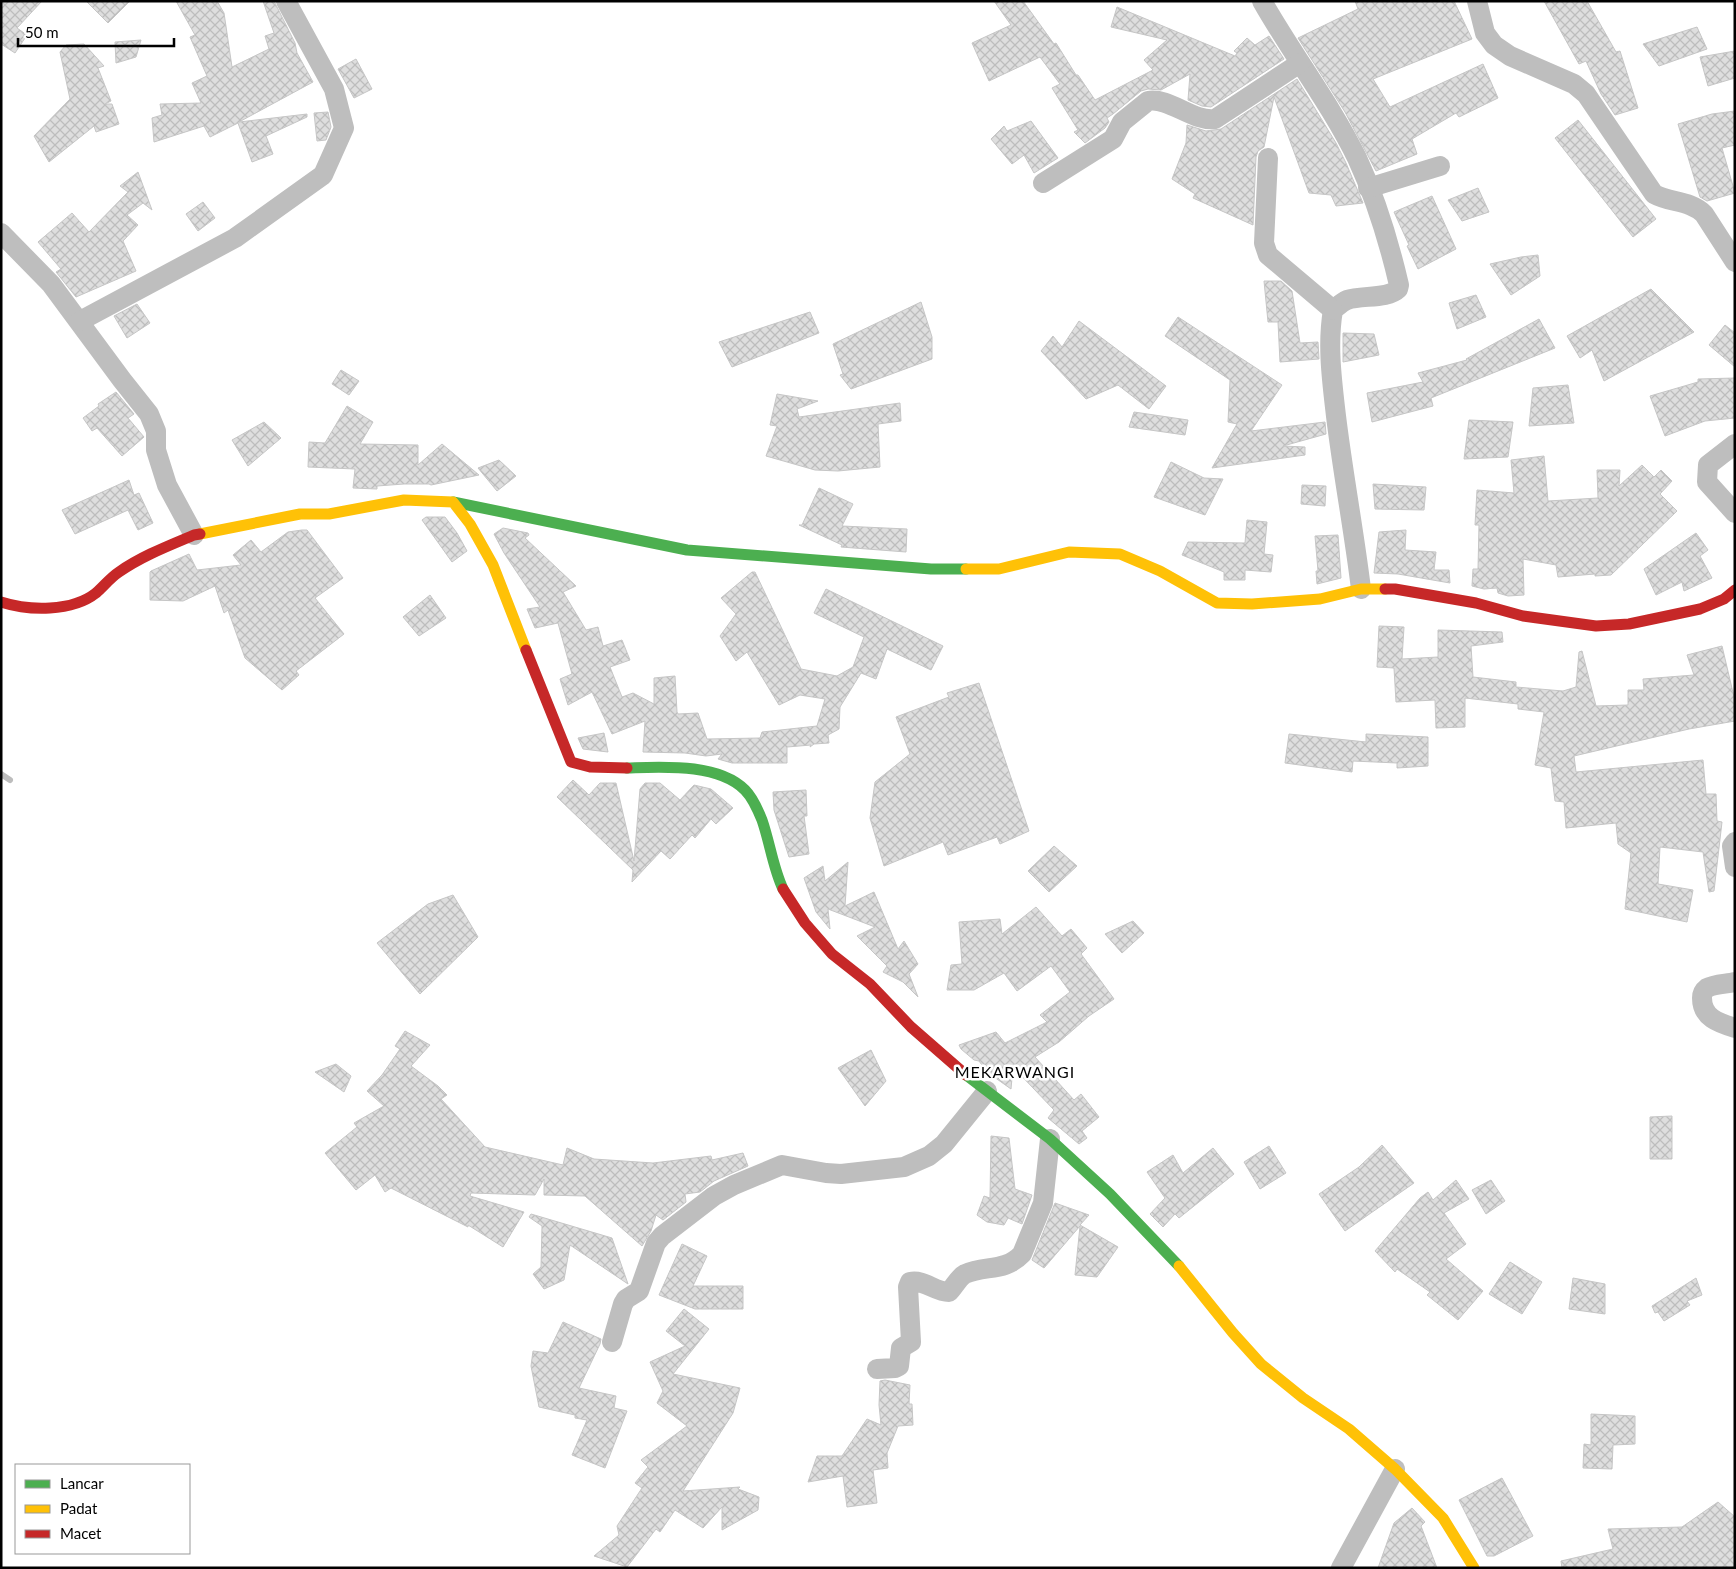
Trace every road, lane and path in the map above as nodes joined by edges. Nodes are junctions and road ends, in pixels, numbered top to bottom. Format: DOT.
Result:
graph roads {
  1 [pos="286,1"];
  2 [pos="1262,1"];
  3 [pos="1477,1"];
  4 [pos="1300,63"];
  5 [pos="1268,158"];
  6 [pos="1440,166"];
  7 [pos="1043,183"];
  8 [pos="1368,188"];
  9 [pos="1,233"];
  10 [pos="1735,262"];
  11 [pos="1333,310"];
  12 [pos="80,321"];
  13 [pos="1735,444"];
  14 [pos="453,502"];
  15 [pos="1735,513"];
  16 [pos="194,535"];
  17 [pos="1361,589"];
  18 [pos="1735,590"];
  19 [pos="1,602"];
  20 [pos="1735,842"];
  21 [pos="1735,866"];
  22 [pos="1735,982"];
  23 [pos="1735,1028"];
  24 [pos="987,1091"];
  25 [pos="1050,1139"];
  26 [pos="612,1342"];
  27 [pos="877,1370"];
  28 [pos="1395,1469"];
  29 [pos="1341,1568"];
  30 [pos="1474,1568"];
  1 -- 12 [label="street"];
  2 -- 4 [label="street"];
  3 -- 10 [label="street"];
  4 -- 7 [label="street"];
  4 -- 8 [label="street"];
  5 -- 11 [label="street"];
  6 -- 8 [label="street"];
  8 -- 11 [label="street"];
  9 -- 12 [label="street"];
  11 -- 17 [label="street"];
  12 -- 16 [label="street"];
  13 -- 15 [label="street"];
  14 -- 16 [label="street"];
  14 -- 17 [label="street"];
  14 -- 24 [label="street"];
  16 -- 19 [label="street"];
  17 -- 18 [label="street"];
  20 -- 21 [label="street"];
  22 -- 23 [label="street"];
  24 -- 25 [label="street"];
  24 -- 26 [label="street"];
  25 -- 27 [label="street"];
  25 -- 28 [label="street"];
  28 -- 29 [label="street"];
  28 -- 30 [label="street"];
}
